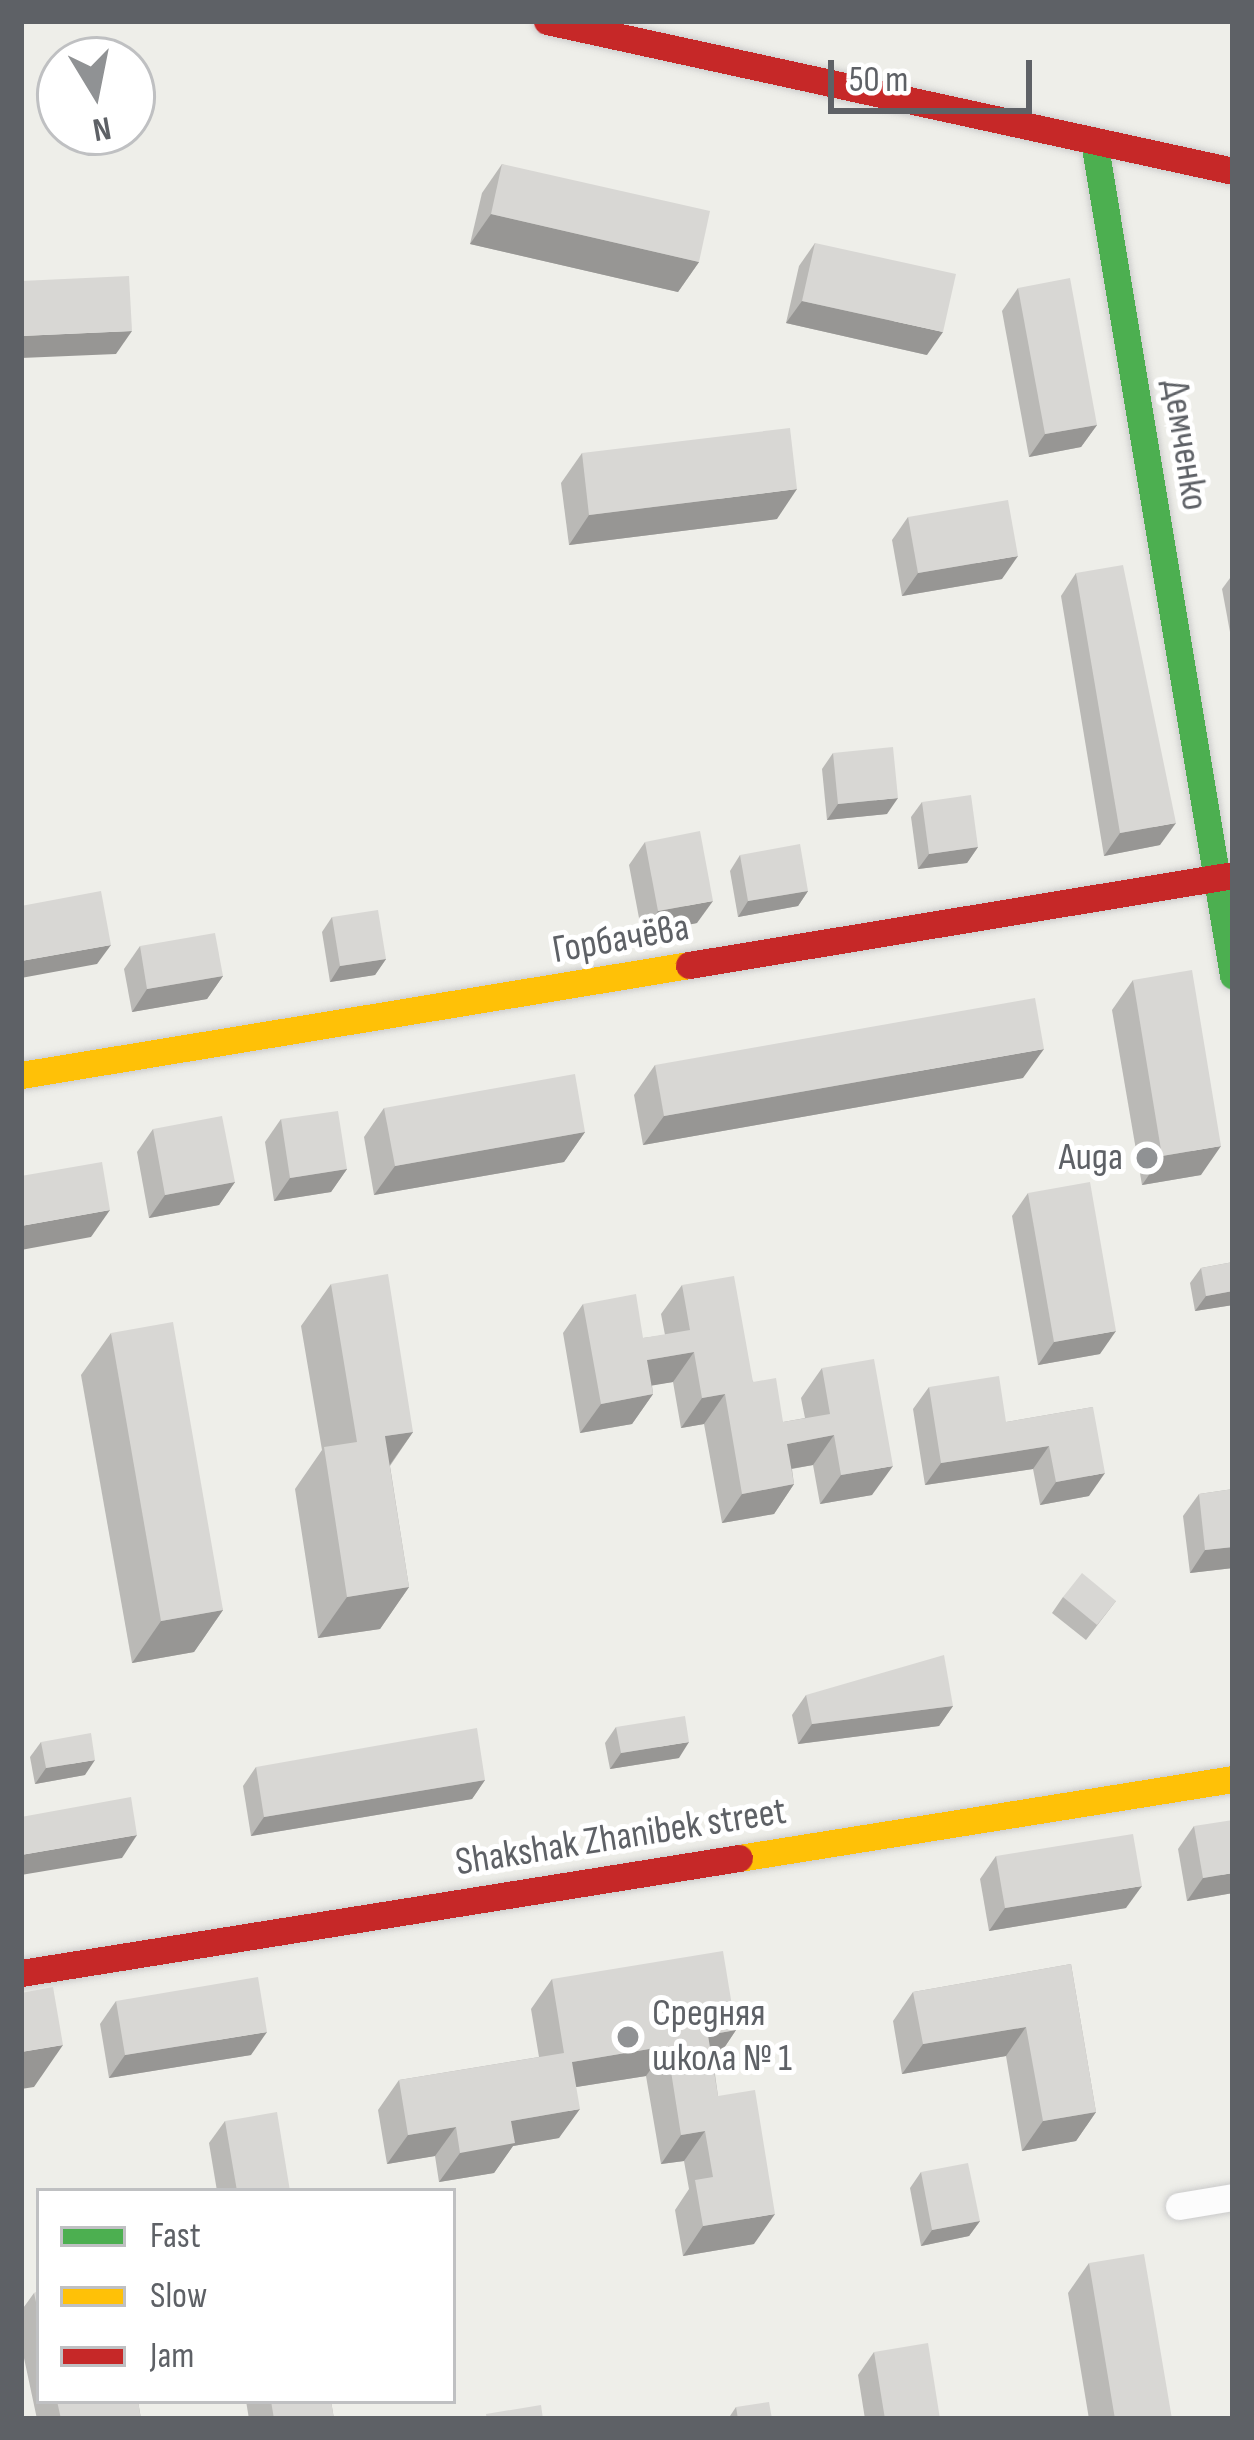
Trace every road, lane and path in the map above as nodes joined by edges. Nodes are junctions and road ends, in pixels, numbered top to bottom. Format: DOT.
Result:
graph roads {
  1 [pos="547,21"];
  2 [pos="1094,141"];
  3 [pos="1233,171"];
  4 [pos="1225,877"];
  5 [pos="1233,975"];
  6 [pos="21,1076"];
  7 [pos="1233,1779"];
  8 [pos="21,1973"];
  9 [pos="1233,2198"];
  10 [pos="1179,2206"];
  1 -- 2 [label="street"];
  2 -- 3 [label="street"];
  2 -- 4 [label="street, Демченко"];
  4 -- 5 [label="street, Демченко"];
  4 -- 6 [label="street, Горбачёва"];
  7 -- 8 [label="street, Shakshak Zhanibek street"];
  9 -- 10 [label="street"];
}
